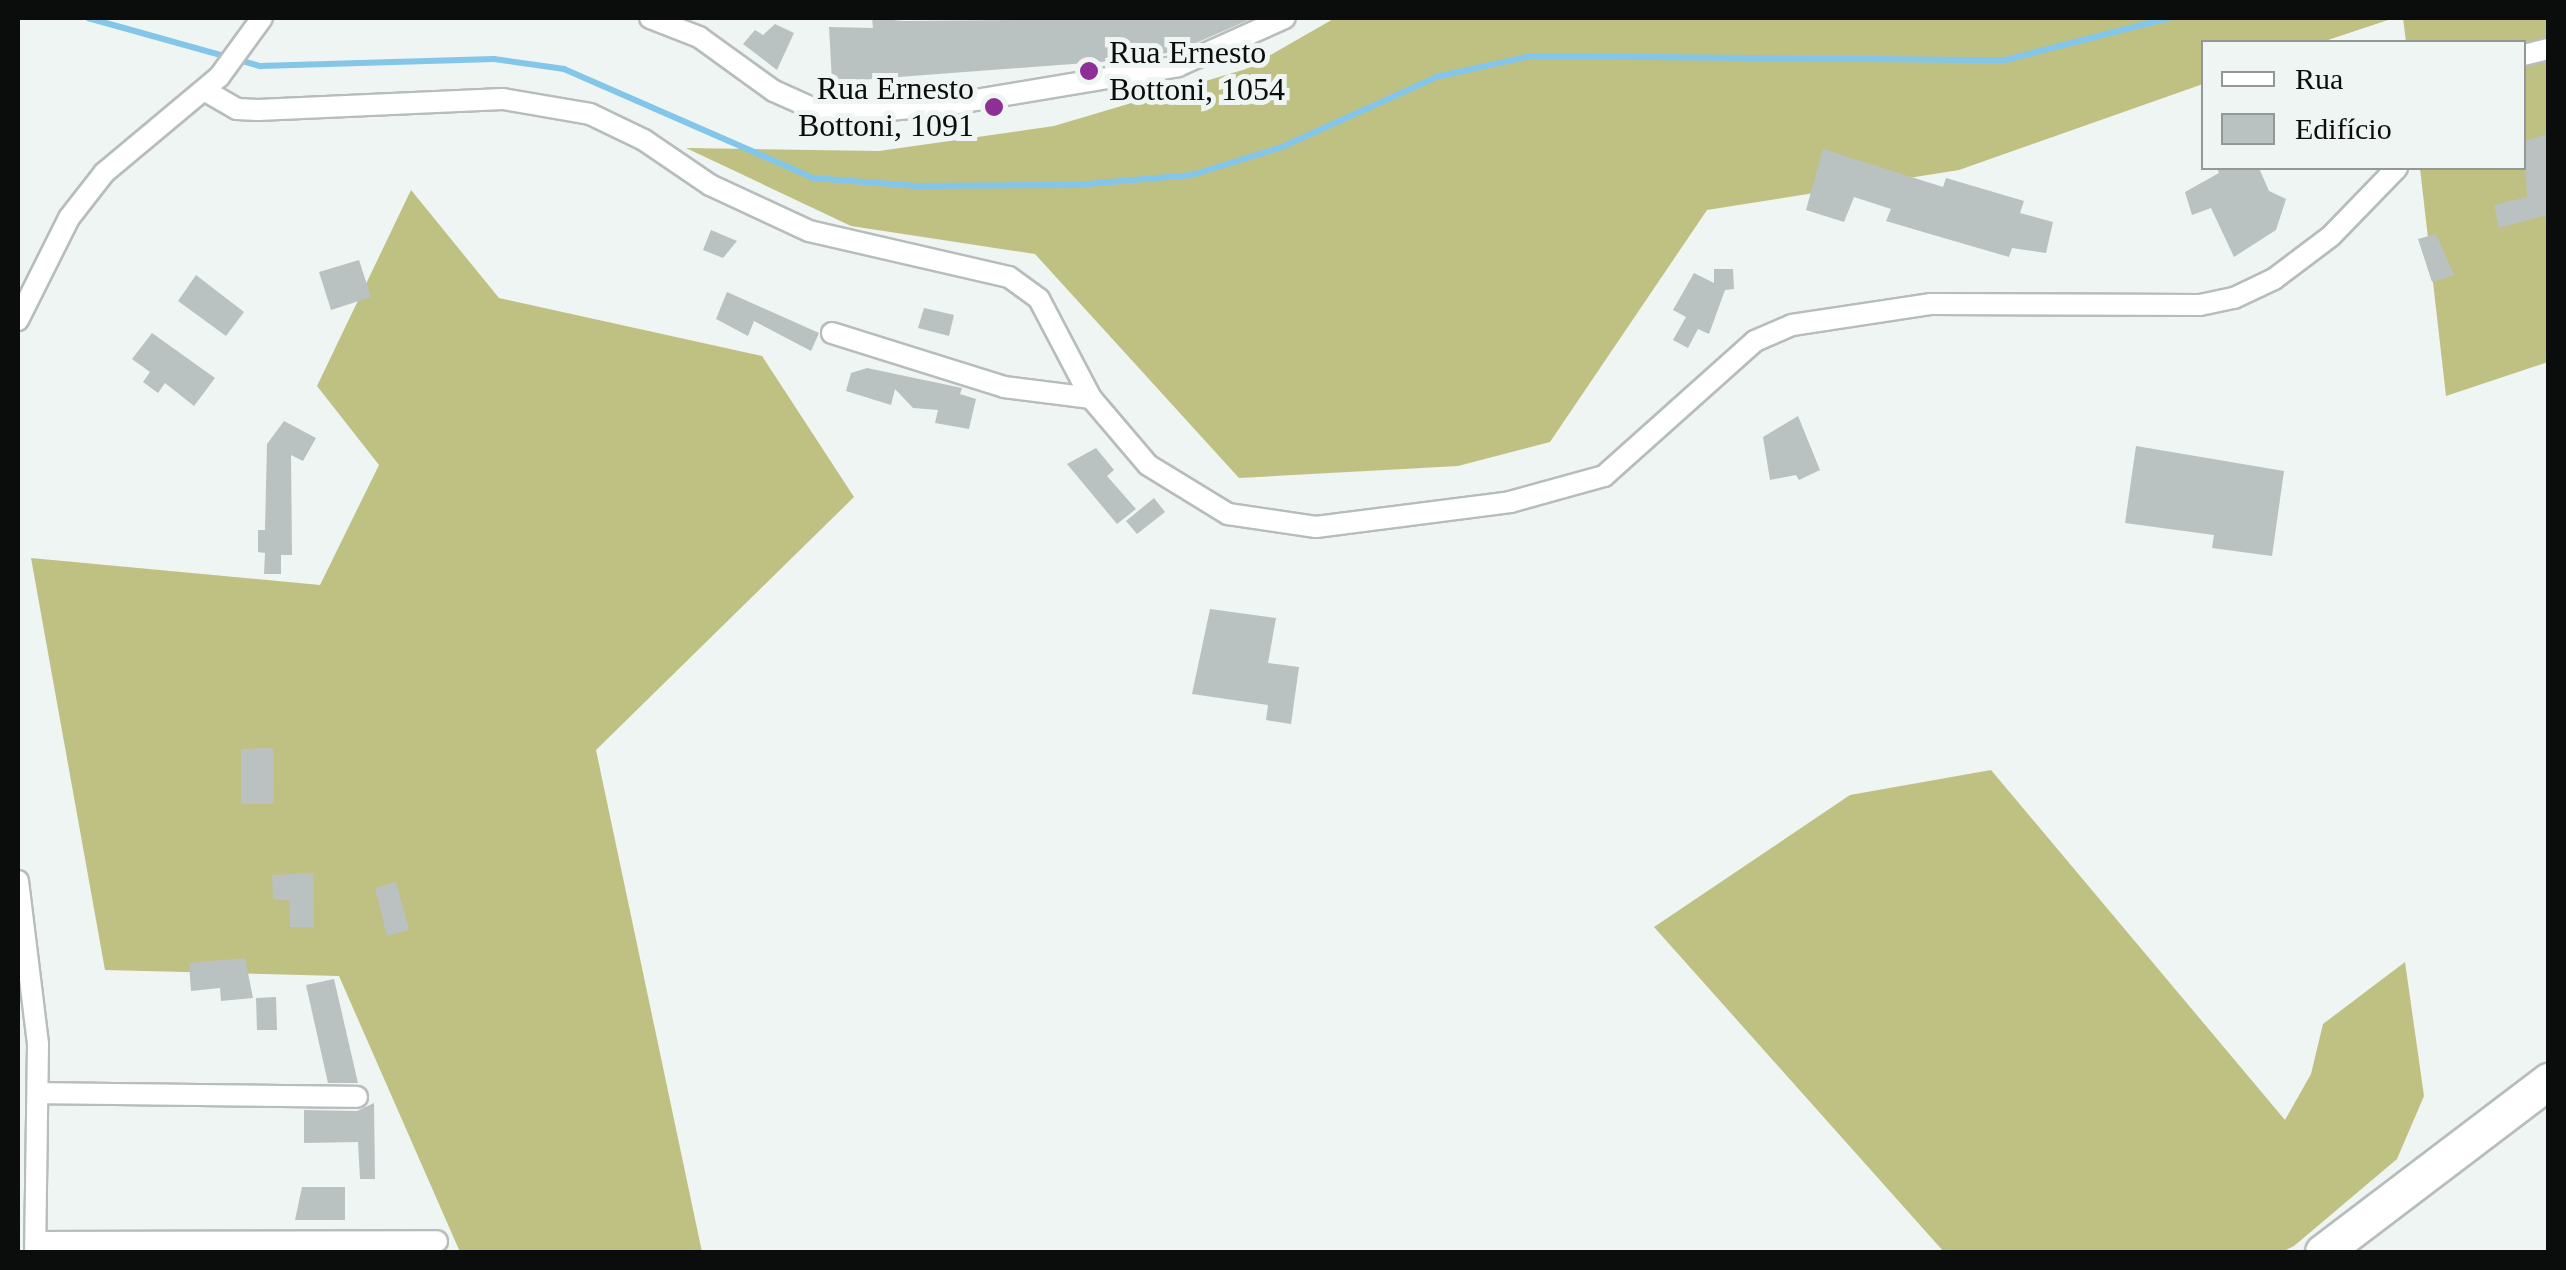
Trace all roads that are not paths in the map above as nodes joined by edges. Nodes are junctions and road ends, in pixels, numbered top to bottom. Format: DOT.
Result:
graph roads {
  1 [pos="262,18"];
  2 [pos="650,18"];
  3 [pos="690,18"];
  4 [pos="1285,18"];
  5 [pos="699,38"];
  6 [pos="211,83"];
  7 [pos="2395,170"];
  8 [pos="18,320"];
  9 [pos="832,333"];
  10 [pos="1091,398"];
  11 [pos="18,881"];
  12 [pos="2548,1081"];
  13 [pos="40,1093"];
  14 [pos="357,1097"];
  15 [pos="437,1241"];
  16 [pos="36,1247"];
  17 [pos="2324,1252"];
  1 -- 6 [label="street"];
  2 -- 5 [label="street"];
  3 -- 5 [label="street"];
  4 -- 5 [label="street"];
  6 -- 8 [label="street"];
  6 -- 10 [label="street"];
  7 -- 10 [label="street"];
  9 -- 10 [label="street"];
  11 -- 13 [label="street"];
  12 -- 17 [label="highway"];
  13 -- 14 [label="street"];
  13 -- 16 [label="street"];
  15 -- 16 [label="street"];
}
